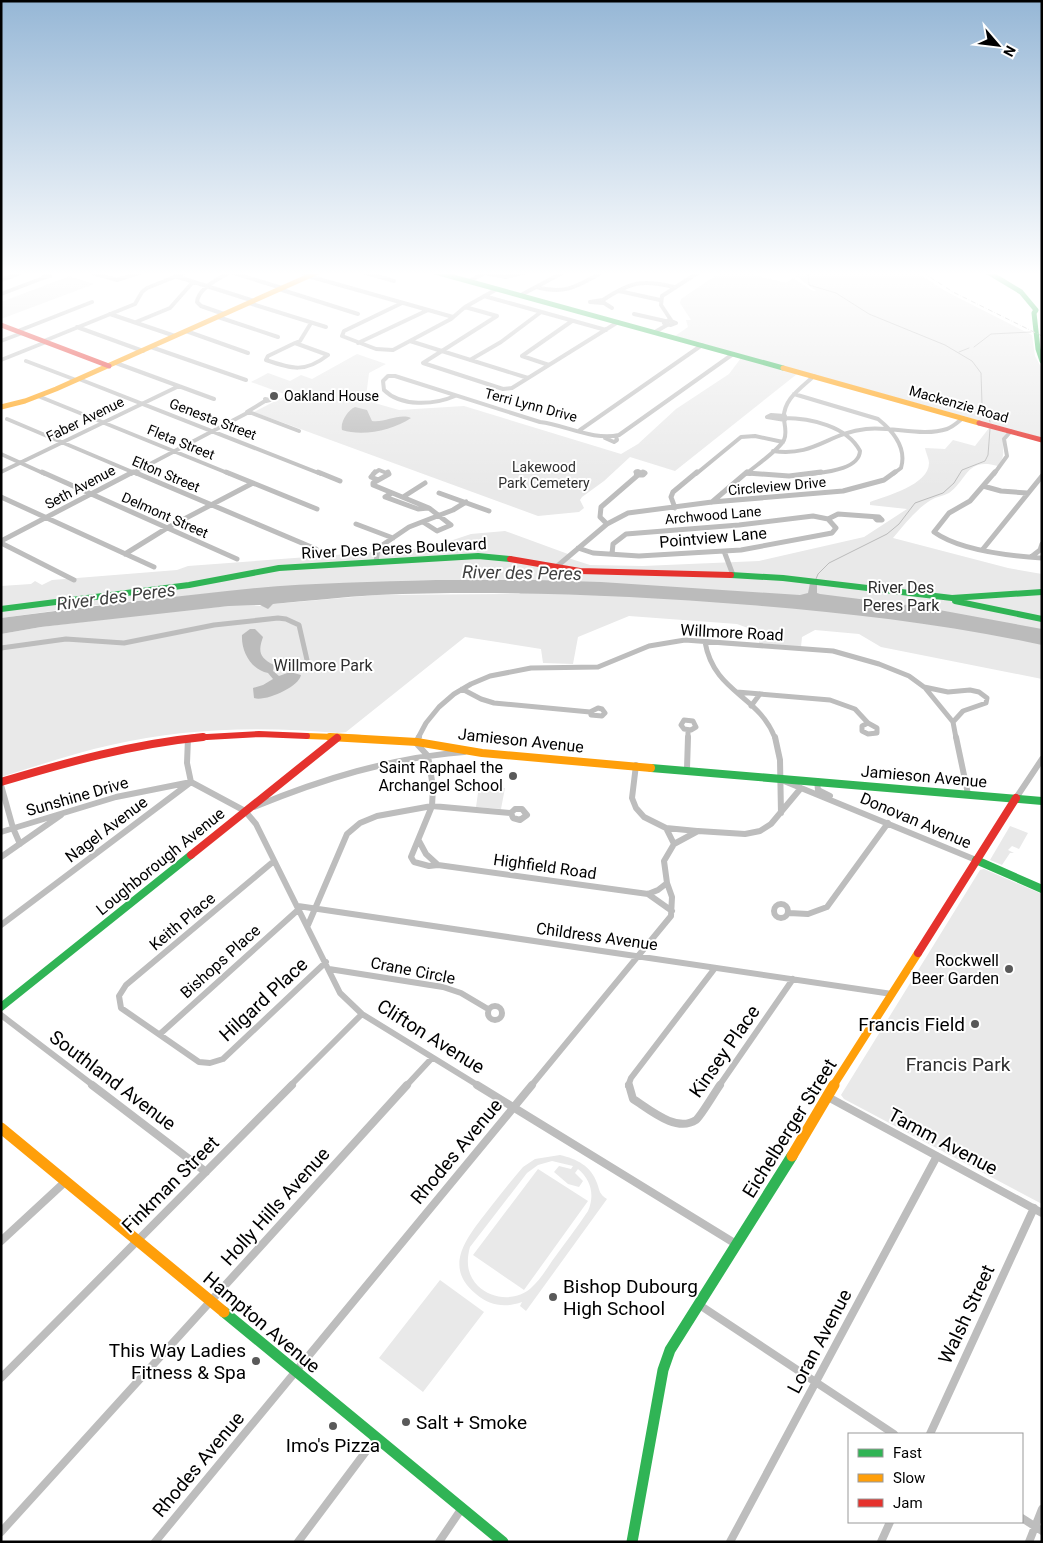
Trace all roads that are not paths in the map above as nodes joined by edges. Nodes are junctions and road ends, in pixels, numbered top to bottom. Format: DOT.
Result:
graph roads {
  1 [pos="38,344"];
  2 [pos="54,344"];
  3 [pos="124,344"];
  4 [pos="158,344"];
  5 [pos="223,344"];
  6 [pos="294,344"];
  7 [pos="299,344"];
  8 [pos="361,344"];
  9 [pos="404,344"];
  10 [pos="419,344"];
  11 [pos="452,344"];
  12 [pos="498,344"];
  13 [pos="539,344"];
  14 [pos="583,344"];
  15 [pos="698,344"];
  16 [pos="1037,344"];
  17 [pos="702,345"];
  18 [pos="152,347"];
  19 [pos="143,351"];
  20 [pos="441,351"];
  21 [pos="248,353"];
  22 [pos="734,354"];
  23 [pos="1,360"];
  24 [pos="470,360"];
  25 [pos="26,361"];
  26 [pos="1042,361"];
  27 [pos="112,364"];
  28 [pos="549,365"];
  29 [pos="814,376"];
  30 [pos="528,378"];
  31 [pos="77,380"];
  32 [pos="246,380"];
  33 [pos="179,386"];
  34 [pos="794,394"];
  35 [pos="38,396"];
  36 [pos="455,396"];
  37 [pos="214,399"];
  38 [pos="265,401"];
  39 [pos="142,404"];
  40 [pos="1,407"];
  41 [pos="249,412"];
  42 [pos="785,418"];
  43 [pos="964,418"];
  44 [pos="7,419"];
  45 [pos="103,423"];
  46 [pos="887,427"];
  47 [pos="580,430"];
  48 [pos="213,431"];
  49 [pos="299,431"];
  50 [pos="1011,431"];
  51 [pos="841,434"];
  52 [pos="1042,440"];
  53 [pos="62,442"];
  54 [pos="783,442"];
  55 [pos="174,451"];
  56 [pos="773,451"];
  57 [pos="1,454"];
  58 [pos="21,463"];
  59 [pos="1,472"];
  60 [pos="134,472"];
  61 [pos="747,473"];
  62 [pos="638,475"];
  63 [pos="1042,476"];
  64 [pos="378,480"];
  65 [pos="340,481"];
  66 [pos="253,483"];
  67 [pos="425,483"];
  68 [pos="983,486"];
  69 [pos="439,492"];
  70 [pos="392,493"];
  71 [pos="1027,493"];
  72 [pos="91,494"];
  73 [pos="1,497"];
  74 [pos="403,497"];
  75 [pos="466,502"];
  76 [pos="712,502"];
  77 [pos="211,505"];
  78 [pos="429,508"];
  79 [pos="675,508"];
  80 [pos="317,509"];
  81 [pos="489,511"];
  82 [pos="440,516"];
  83 [pos="874,517"];
  84 [pos="46,518"];
  85 [pos="828,519"];
  86 [pos="422,522"];
  87 [pos="356,524"];
  88 [pos="607,524"];
  89 [pos="167,528"];
  90 [pos="392,538"];
  91 [pos="1,542"];
  92 [pos="1042,544"];
  93 [pos="578,548"];
  94 [pos="316,549"];
  95 [pos="983,549"];
  96 [pos="724,551"];
  97 [pos="1041,551"];
  98 [pos="125,554"];
  99 [pos="612,554"];
  100 [pos="1031,556"];
  101 [pos="1042,558"];
  102 [pos="238,559"];
  103 [pos="376,562"];
  104 [pos="154,567"];
  105 [pos="555,568"];
  106 [pos="734,574"];
  107 [pos="74,580"];
  108 [pos="1042,592"];
  109 [pos="939,597"];
  110 [pos="1,609"];
  111 [pos="1042,619"];
  112 [pos="705,642"];
  113 [pos="1,648"];
  114 [pos="307,660"];
  115 [pos="924,687"];
  116 [pos="462,688"];
  117 [pos="737,692"];
  118 [pos="760,694"];
  119 [pos="751,706"];
  120 [pos="590,712"];
  121 [pos="953,722"];
  122 [pos="868,723"];
  123 [pos="688,730"];
  124 [pos="188,738"];
  125 [pos="337,738"];
  126 [pos="416,743"];
  127 [pos="474,751"];
  128 [pos="428,756"];
  129 [pos="1042,759"];
  130 [pos="636,765"];
  131 [pos="686,770"];
  132 [pos="780,778"];
  133 [pos="818,781"];
  134 [pos="191,782"];
  135 [pos="1,784"];
  136 [pos="801,788"];
  137 [pos="968,794"];
  138 [pos="1016,798"];
  139 [pos="838,801"];
  140 [pos="1042,801"];
  141 [pos="432,806"];
  142 [pos="245,811"];
  143 [pos="66,812"];
  144 [pos="782,812"];
  145 [pos="511,813"];
  146 [pos="888,823"];
  147 [pos="13,828"];
  148 [pos="666,828"];
  149 [pos="698,831"];
  150 [pos="1,832"];
  151 [pos="420,841"];
  152 [pos="20,844"];
  153 [pos="674,844"];
  154 [pos="1,857"];
  155 [pos="976,860"];
  156 [pos="274,861"];
  157 [pos="438,865"];
  158 [pos="666,883"];
  159 [pos="1042,889"];
  160 [pos="648,894"];
  161 [pos="299,907"];
  162 [pos="315,908"];
  163 [pos="672,911"];
  164 [pos="789,913"];
  165 [pos="1,925"];
  166 [pos="308,926"];
  167 [pos="639,956"];
  168 [pos="326,962"];
  169 [pos="715,968"];
  170 [pos="330,969"];
  171 [pos="793,979"];
  172 [pos="892,994"];
  173 [pos="1,1007"];
  174 [pos="488,1009"];
  175 [pos="362,1014"];
  176 [pos="1,1015"];
  177 [pos="160,1034"];
  178 [pos="432,1058"];
  179 [pos="828,1097"];
  180 [pos="514,1108"];
  181 [pos="1,1128"];
  182 [pos="937,1156"];
  183 [pos="206,1172"];
  184 [pos="66,1181"];
  185 [pos="1038,1210"];
  186 [pos="138,1240"];
  187 [pos="1,1241"];
  188 [pos="736,1244"];
  189 [pos="211,1301"];
  190 [pos="698,1304"];
  191 [pos="296,1371"];
  192 [pos="1,1378"];
  193 [pos="815,1382"];
  194 [pos="892,1433"];
  195 [pos="930,1433"];
  196 [pos="376,1438"];
  197 [pos="462,1508"];
  198 [pos="1042,1509"];
  199 [pos="1023,1519"];
  200 [pos="890,1523"];
  201 [pos="1038,1528"];
  202 [pos="1,1532"];
  203 [pos="155,1542"];
  204 [pos="298,1542"];
  205 [pos="439,1542"];
  206 [pos="503,1542"];
  207 [pos="632,1542"];
  208 [pos="730,1542"];
  209 [pos="881,1542"];
  210 [pos="1029,1542"];
  1 -- 23 [label="street"];
  2 -- 27 [label="main road"];
  3 -- 19 [label="street"];
  4 -- 18 [label="main road"];
  5 -- 21 [label="street"];
  6 -- 7 [label="street"];
  8 -- 9 [label="street"];
  10 -- 20 [label="street"];
  11 -- 20 [label="street"];
  12 -- 24 [label="street"];
  13 -- 28 [label="street"];
  14 -- 28 [label="street"];
  15 -- 17 [label="main road, Mackenzie Road"];
  16 -- 26 [label="main road"];
  17 -- 22 [label="main road, Mackenzie Road"];
  17 -- 47 [label="street"];
  18 -- 19 [label="main road"];
  18 -- 32 [label="street"];
  19 -- 27 [label="main road"];
  20 -- 24 [label="street"];
  20 -- 30 [label="street"];
  22 -- 29 [label="main road, Mackenzie Road"];
  22 -- 47 [label="street, Terri Lynn Drive"];
  24 -- 30 [label="street"];
  25 -- 31 [label="street, Genesta Street"];
  27 -- 31 [label="main road"];
  27 -- 33 [label="street"];
  28 -- 30 [label="street"];
  29 -- 34 [label="street"];
  29 -- 43 [label="main road, Mackenzie Road"];
  31 -- 35 [label="main road"];
  31 -- 39 [label="street, Genesta Street"];
  33 -- 37 [label="street"];
  33 -- 39 [label="street, Faber Avenue"];
  34 -- 42 [label="street"];
  34 -- 46 [label="street"];
  35 -- 40 [label="main road"];
  35 -- 45 [label="street, Fleta Street"];
  36 -- 36 [label="street, Terri Lynn Drive"];
  36 -- 47 [label="street, Terri Lynn Drive"];
  38 -- 41 [label="street, Seth Avenue"];
  39 -- 45 [label="street, Faber Avenue"];
  39 -- 48 [label="street, Genesta Street"];
  41 -- 48 [label="street, Seth Avenue"];
  41 -- 49 [label="street"];
  42 -- 51 [label="street"];
  42 -- 54 [label="street"];
  43 -- 46 [label="street"];
  43 -- 50 [label="main road, Mackenzie Road"];
  44 -- 53 [label="street, Elton Street"];
  45 -- 53 [label="street, Faber Avenue"];
  45 -- 55 [label="street, Fleta Street"];
  46 -- 51 [label="street"];
  46 -- 76 [label="street, Circleview Drive"];
  48 -- 55 [label="street, Seth Avenue"];
  48 -- 65 [label="street, Genesta Street"];
  50 -- 52 [label="main road, Mackenzie Road"];
  50 -- 68 [label="street"];
  51 -- 56 [label="street"];
  51 -- 61 [label="street"];
  53 -- 58 [label="street, Faber Avenue"];
  53 -- 60 [label="street, Elton Street"];
  54 -- 56 [label="street"];
  54 -- 79 [label="street"];
  55 -- 60 [label="street, Seth Avenue"];
  55 -- 66 [label="street, Fleta Street"];
  56 -- 61 [label="street"];
  57 -- 58 [label="street, Delmont Street"];
  58 -- 59 [label="street, Faber Avenue"];
  58 -- 72 [label="street, Delmont Street"];
  60 -- 72 [label="street, Seth Avenue"];
  60 -- 77 [label="street, Elton Street"];
  61 -- 76 [label="street"];
  62 -- 88 [label="street"];
  63 -- 71 [label="street"];
  64 -- 70 [label="street"];
  66 -- 77 [label="street"];
  66 -- 80 [label="street, Fleta Street"];
  67 -- 74 [label="street"];
  68 -- 71 [label="street"];
  68 -- 95 [label="street"];
  69 -- 75 [label="street"];
  70 -- 74 [label="street"];
  70 -- 78 [label="street"];
  71 -- 95 [label="street"];
  72 -- 84 [label="street, Seth Avenue"];
  72 -- 89 [label="street, Delmont Street"];
  73 -- 84 [label="street"];
  74 -- 78 [label="street"];
  75 -- 81 [label="street"];
  75 -- 82 [label="street"];
  76 -- 79 [label="street, Circleview Drive"];
  77 -- 89 [label="street"];
  77 -- 94 [label="street, Elton Street"];
  78 -- 82 [label="street"];
  79 -- 88 [label="street, Circleview Drive"];
  82 -- 86 [label="street"];
  82 -- 86 [label="street"];
  83 -- 85 [label="street, Archwood Lane"];
  84 -- 91 [label="street, Seth Avenue"];
  84 -- 98 [label="street"];
  85 -- 96 [label="street, Pointview Lane"];
  85 -- 99 [label="street, Archwood Lane"];
  86 -- 90 [label="street"];
  87 -- 90 [label="street"];
  88 -- 93 [label="street"];
  89 -- 98 [label="street"];
  89 -- 102 [label="street, Delmont Street"];
  90 -- 103 [label="street"];
  91 -- 107 [label="street"];
  92 -- 97 [label="street"];
  93 -- 99 [label="street, Pointview Lane"];
  93 -- 105 [label="street"];
  95 -- 100 [label="street"];
  96 -- 99 [label="street, Pointview Lane"];
  96 -- 106 [label="street"];
  97 -- 100 [label="street"];
  98 -- 104 [label="street"];
  100 -- 101 [label="street"];
  103 -- 105 [label="main road, River Des Peres Boulevard"];
  103 -- 110 [label="main road, River Des Peres Boulevard"];
  105 -- 106 [label="main road, River Des Peres Boulevard"];
  106 -- 109 [label="main road, River Des Peres Boulevard"];
  108 -- 109 [label="main road, River Des Peres Boulevard"];
  109 -- 111 [label="main road, River Des Peres Boulevard"];
  112 -- 115 [label="street, Willmore Road"];
  112 -- 116 [label="street, Willmore Road"];
  112 -- 117 [label="street"];
  113 -- 114 [label="street"];
  115 -- 121 [label="street, Willmore Road"];
  115 -- 121 [label="street, Willmore Road"];
  116 -- 120 [label="street"];
  116 -- 126 [label="street, Willmore Road"];
  117 -- 118 [label="street"];
  117 -- 119 [label="street"];
  118 -- 119 [label="street"];
  118 -- 122 [label="street"];
  119 -- 132 [label="street"];
  121 -- 137 [label="street, Willmore Road"];
  123 -- 131 [label="street"];
  124 -- 125 [label="main road, Jamieson Avenue"];
  124 -- 134 [label="street"];
  124 -- 135 [label="main road, Jamieson Avenue"];
  125 -- 126 [label="main road, Jamieson Avenue"];
  125 -- 142 [label="main road, Loughborough Avenue"];
  126 -- 127 [label="main road, Jamieson Avenue"];
  126 -- 128 [label="street"];
  127 -- 128 [label="street"];
  127 -- 130 [label="main road, Jamieson Avenue"];
  128 -- 141 [label="street, Highfield Road"];
  128 -- 142 [label="street"];
  129 -- 138 [label="street, Eichelberger Street"];
  130 -- 131 [label="main road, Jamieson Avenue"];
  130 -- 148 [label="street"];
  131 -- 132 [label="main road, Jamieson Avenue"];
  132 -- 133 [label="main road, Jamieson Avenue"];
  132 -- 136 [label="street, Donovan Avenue"];
  132 -- 144 [label="street"];
  133 -- 137 [label="main road, Jamieson Avenue"];
  133 -- 139 [label="street"];
  134 -- 142 [label="street, Clifton Avenue"];
  134 -- 143 [label="street, Sunshine Drive"];
  134 -- 165 [label="street, Nagel Avenue"];
  135 -- 147 [label="street"];
  136 -- 139 [label="street, Donovan Avenue"];
  136 -- 144 [label="street"];
  137 -- 138 [label="main road, Jamieson Avenue"];
  138 -- 140 [label="main road, Jamieson Avenue"];
  138 -- 155 [label="main road, Eichelberger Street"];
  139 -- 146 [label="street, Donovan Avenue"];
  141 -- 145 [label="street"];
  141 -- 151 [label="street, Highfield Road"];
  141 -- 162 [label="street"];
  142 -- 156 [label="street, Clifton Avenue"];
  142 -- 173 [label="main road, Loughborough Avenue"];
  143 -- 147 [label="street, Sunshine Drive"];
  143 -- 152 [label="street"];
  144 -- 149 [label="street"];
  146 -- 155 [label="street, Donovan Avenue"];
  146 -- 164 [label="street"];
  147 -- 150 [label="street, Sunshine Drive"];
  147 -- 152 [label="street"];
  148 -- 149 [label="street"];
  148 -- 153 [label="street"];
  149 -- 153 [label="street"];
  151 -- 157 [label="street"];
  151 -- 157 [label="street, Highfield Road"];
  152 -- 154 [label="street"];
  153 -- 158 [label="street"];
  155 -- 159 [label="main road, Donovan Avenue"];
  155 -- 172 [label="main road, Eichelberger Street"];
  156 -- 161 [label="street, Clifton Avenue"];
  156 -- 177 [label="street, Keith Place"];
  157 -- 160 [label="street, Highfield Road"];
  158 -- 160 [label="street"];
  158 -- 163 [label="street"];
  160 -- 163 [label="street, Highfield Road"];
  161 -- 162 [label="street, Childress Avenue"];
  161 -- 166 [label="street, Clifton Avenue"];
  161 -- 177 [label="street, Bishops Place"];
  162 -- 166 [label="street"];
  162 -- 167 [label="street, Childress Avenue"];
  163 -- 167 [label="street, Rhodes Avenue"];
  166 -- 168 [label="street, Clifton Avenue"];
  167 -- 169 [label="street, Childress Avenue"];
  167 -- 180 [label="street, Rhodes Avenue"];
  168 -- 170 [label="street, Clifton Avenue"];
  168 -- 177 [label="street, Hilgard Place"];
  169 -- 171 [label="street, Childress Avenue"];
  169 -- 171 [label="street, Kinsey Place"];
  170 -- 174 [label="street, Crane Circle"];
  170 -- 175 [label="street, Clifton Avenue"];
  171 -- 172 [label="street, Childress Avenue"];
  172 -- 179 [label="main road, Eichelberger Street"];
  175 -- 178 [label="street, Clifton Avenue"];
  175 -- 183 [label="street, Finkman Street"];
  176 -- 183 [label="street, Southland Avenue"];
  178 -- 180 [label="street, Clifton Avenue"];
  178 -- 189 [label="street, Holly Hills Avenue"];
  179 -- 182 [label="street, Tamm Avenue"];
  179 -- 188 [label="main road, Eichelberger Street"];
  180 -- 188 [label="street, Clifton Avenue"];
  180 -- 191 [label="street, Rhodes Avenue"];
  181 -- 184 [label="main road, Hampton Avenue"];
  182 -- 185 [label="street, Tamm Avenue"];
  182 -- 193 [label="street, Loran Avenue"];
  183 -- 186 [label="street, Finkman Street"];
  184 -- 186 [label="main road, Hampton Avenue"];
  184 -- 187 [label="street"];
  185 -- 195 [label="street, Walsh Street"];
  186 -- 189 [label="main road, Hampton Avenue"];
  186 -- 192 [label="street, Finkman Street"];
  188 -- 190 [label="main road, Eichelberger Street"];
  189 -- 191 [label="main road, Hampton Avenue"];
  189 -- 202 [label="street, Holly Hills Avenue"];
  190 -- 193 [label="street"];
  190 -- 207 [label="main road, Eichelberger Street"];
  191 -- 196 [label="main road, Hampton Avenue"];
  191 -- 203 [label="street, Rhodes Avenue"];
  193 -- 194 [label="street"];
  193 -- 208 [label="street, Loran Avenue"];
  196 -- 197 [label="main road, Hampton Avenue"];
  196 -- 204 [label="street"];
  197 -- 205 [label="street"];
  197 -- 206 [label="main road, Hampton Avenue"];
  198 -- 201 [label="street"];
  199 -- 201 [label="street"];
  200 -- 209 [label="street"];
  201 -- 210 [label="street"];
}
